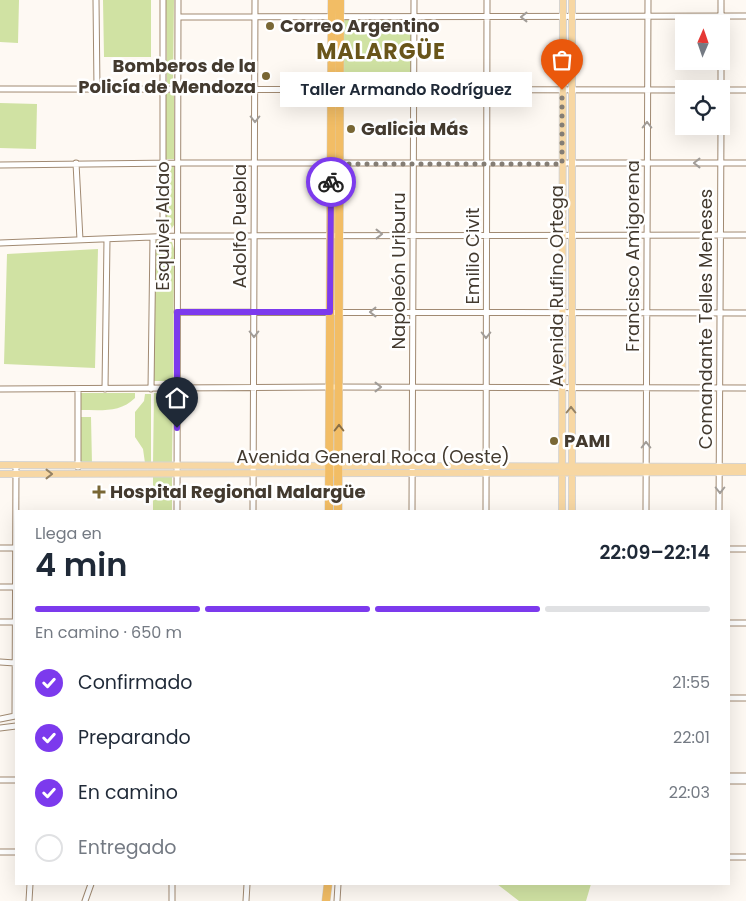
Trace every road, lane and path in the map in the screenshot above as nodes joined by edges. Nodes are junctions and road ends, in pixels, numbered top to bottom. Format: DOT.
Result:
graph roads {
  1 [pos="96,0"];
  2 [pos="163,0"];
  3 [pos="178,0"];
  4 [pos="255,0"];
  5 [pos="332,0"];
  6 [pos="340,0"];
  7 [pos="414,0"];
  8 [pos="487,0"];
  9 [pos="563,0"];
  10 [pos="572,0"];
  11 [pos="648,0"];
  12 [pos="721,0"];
  13 [pos="721,15"];
  14 [pos="648,16"];
  15 [pos="675,16"];
  16 [pos="730,16"];
  17 [pos="746,16"];
  18 [pos="178,17"];
  19 [pos="255,17"];
  20 [pos="336,17"];
  21 [pos="414,17"];
  22 [pos="487,17"];
  23 [pos="562,17"];
  24 [pos="572,17"];
  25 [pos="0,88"];
  26 [pos="97,88"];
  27 [pos="163,89"];
  28 [pos="730,89"];
  29 [pos="177,90"];
  30 [pos="255,90"];
  31 [pos="331,90"];
  32 [pos="340,90"];
  33 [pos="414,90"];
  34 [pos="487,90"];
  35 [pos="562,90"];
  36 [pos="572,90"];
  37 [pos="647,90"];
  38 [pos="675,90"];
  39 [pos="746,90"];
  40 [pos="721,135"];
  41 [pos="177,162"];
  42 [pos="76,163"];
  43 [pos="163,163"];
  44 [pos="254,163"];
  45 [pos="721,163"];
  46 [pos="746,163"];
  47 [pos="331,164"];
  48 [pos="340,164"];
  49 [pos="414,164"];
  50 [pos="487,164"];
  51 [pos="562,164"];
  52 [pos="572,164"];
  53 [pos="647,164"];
  54 [pos="0,165"];
  55 [pos="331,234"];
  56 [pos="340,234"];
  57 [pos="254,235"];
  58 [pos="413,235"];
  59 [pos="486,235"];
  60 [pos="562,235"];
  61 [pos="572,235"];
  62 [pos="647,235"];
  63 [pos="720,235"];
  64 [pos="746,235"];
  65 [pos="163,236"];
  66 [pos="177,236"];
  67 [pos="153,237"];
  68 [pos="107,239"];
  69 [pos="80,240"];
  70 [pos="0,243"];
  71 [pos="177,312"];
  72 [pos="254,312"];
  73 [pos="330,312"];
  74 [pos="339,312"];
  75 [pos="413,312"];
  76 [pos="486,312"];
  77 [pos="562,312"];
  78 [pos="572,312"];
  79 [pos="646,312"];
  80 [pos="720,313"];
  81 [pos="746,313"];
  82 [pos="330,387"];
  83 [pos="339,387"];
  84 [pos="412,387"];
  85 [pos="254,388"];
  86 [pos="486,388"];
  87 [pos="562,388"];
  88 [pos="571,388"];
  89 [pos="646,388"];
  90 [pos="720,388"];
  91 [pos="746,388"];
  92 [pos="0,389"];
  93 [pos="177,389"];
  94 [pos="78,390"];
  95 [pos="105,390"];
  96 [pos="151,390"];
  97 [pos="0,465"];
  98 [pos="16,465"];
  99 [pos="78,467"];
  100 [pos="746,467"];
  101 [pos="720,469"];
  102 [pos="177,470"];
  103 [pos="253,470"];
  104 [pos="329,470"];
  105 [pos="338,470"];
  106 [pos="412,470"];
  107 [pos="486,470"];
  108 [pos="562,470"];
  109 [pos="572,470"];
  110 [pos="646,470"];
  111 [pos="746,472"];
  112 [pos="0,474"];
  113 [pos="16,474"];
  114 [pos="16,510"];
  115 [pos="177,510"];
  116 [pos="253,510"];
  117 [pos="329,510"];
  118 [pos="338,510"];
  119 [pos="412,510"];
  120 [pos="486,510"];
  121 [pos="562,510"];
  122 [pos="572,510"];
  123 [pos="646,510"];
  124 [pos="719,510"];
  125 [pos="0,548"];
  126 [pos="15,548"];
  127 [pos="730,549"];
  128 [pos="746,549"];
  129 [pos="0,587"];
  130 [pos="15,587"];
  131 [pos="0,622"];
  132 [pos="15,622"];
  133 [pos="730,623"];
  134 [pos="746,623"];
  135 [pos="0,662"];
  136 [pos="15,663"];
  137 [pos="730,698"];
  138 [pos="746,698"];
  139 [pos="0,719"];
  140 [pos="15,726"];
  141 [pos="0,728"];
  142 [pos="730,776"];
  143 [pos="746,776"];
  144 [pos="0,780"];
  145 [pos="15,780"];
  146 [pos="730,781"];
  147 [pos="746,781"];
  148 [pos="0,852"];
  149 [pos="15,852"];
  150 [pos="730,857"];
  151 [pos="746,857"];
  152 [pos="30,885"];
  153 [pos="91,885"];
  154 [pos="172,885"];
  155 [pos="247,885"];
  156 [pos="327,885"];
  157 [pos="338,885"];
  158 [pos="30,901"];
  159 [pos="85,901"];
  160 [pos="172,901"];
  161 [pos="246,901"];
  162 [pos="326,901"];
  163 [pos="337,901"];
  1 -- 26 [label="street"];
  2 -- 27 [label="street"];
  3 -- 18 [label="street, Esquivel Aldao"];
  4 -- 19 [label="street, Adolfo Puebla"];
  5 -- 20 [label="highway"];
  6 -- 20 [label="highway"];
  7 -- 21 [label="street, Napoleón Uriburu"];
  8 -- 22 [label="street, Emilio Civit"];
  9 -- 23 [label="main road, Avenida Rufino Ortega"];
  10 -- 24 [label="main road, Avenida Rufino Ortega"];
  11 -- 14 [label="street, Francisco Amigorena"];
  12 -- 13 [label="street"];
  14 -- 15 [label="street"];
  14 -- 24 [label="street"];
  14 -- 37 [label="street, Francisco Amigorena"];
  16 -- 17 [label="street"];
  18 -- 19 [label="street"];
  18 -- 29 [label="street, Esquivel Aldao"];
  19 -- 20 [label="street"];
  19 -- 30 [label="street, Adolfo Puebla"];
  20 -- 21 [label="street"];
  20 -- 31 [label="highway"];
  20 -- 32 [label="highway"];
  21 -- 22 [label="street"];
  21 -- 33 [label="street, Napoleón Uriburu"];
  23 -- 22 [label="street, one-way"];
  22 -- 34 [label="street, Emilio Civit"];
  23 -- 24 [label="street"];
  23 -- 35 [label="main road, Avenida Rufino Ortega"];
  24 -- 36 [label="main road, Avenida Rufino Ortega"];
  25 -- 26 [label="street"];
  26 -- 27 [label="street"];
  27 -- 29 [label="street"];
  27 -- 43 [label="street"];
  28 -- 39 [label="street"];
  29 -- 30 [label="street"];
  29 -- 41 [label="street, Esquivel Aldao"];
  30 -- 31 [label="street"];
  30 -- 44 [label="street, Adolfo Puebla, one-way"];
  31 -- 32 [label="street"];
  31 -- 47 [label="highway"];
  32 -- 33 [label="street"];
  32 -- 48 [label="highway"];
  33 -- 34 [label="street"];
  33 -- 49 [label="street, Napoleón Uriburu"];
  34 -- 35 [label="street"];
  34 -- 50 [label="street, Emilio Civit"];
  35 -- 36 [label="street"];
  35 -- 51 [label="main road, Avenida Rufino Ortega"];
  36 -- 37 [label="street"];
  36 -- 52 [label="main road, Avenida Rufino Ortega"];
  37 -- 38 [label="street"];
  53 -- 37 [label="street, Francisco Amigorena, one-way"];
  40 -- 45 [label="street, Comandante Telles Meneses"];
  41 -- 43 [label="street"];
  41 -- 44 [label="street"];
  41 -- 66 [label="street, Esquivel Aldao"];
  42 -- 43 [label="street"];
  42 -- 54 [label="street"];
  42 -- 69 [label="street"];
  43 -- 65 [label="street"];
  44 -- 47 [label="street"];
  44 -- 57 [label="street, Adolfo Puebla"];
  45 -- 46 [label="street"];
  45 -- 53 [label="street, one-way"];
  45 -- 63 [label="street, Comandante Telles Meneses"];
  47 -- 48 [label="street"];
  47 -- 55 [label="highway"];
  48 -- 49 [label="street"];
  48 -- 56 [label="highway"];
  49 -- 50 [label="street"];
  49 -- 58 [label="street, Napoleón Uriburu"];
  50 -- 51 [label="street"];
  50 -- 59 [label="street, Emilio Civit"];
  51 -- 52 [label="street"];
  51 -- 60 [label="main road, Avenida Rufino Ortega"];
  52 -- 53 [label="street"];
  52 -- 61 [label="main road, Avenida Rufino Ortega"];
  53 -- 62 [label="street, Francisco Amigorena"];
  55 -- 56 [label="street"];
  55 -- 57 [label="street"];
  55 -- 73 [label="highway"];
  56 -- 58 [label="street, one-way"];
  56 -- 74 [label="highway"];
  57 -- 66 [label="street"];
  57 -- 72 [label="street, Adolfo Puebla"];
  58 -- 59 [label="street"];
  58 -- 75 [label="street, Napoleón Uriburu"];
  59 -- 60 [label="street"];
  59 -- 76 [label="street, Emilio Civit"];
  60 -- 61 [label="street"];
  60 -- 77 [label="main road, Avenida Rufino Ortega"];
  61 -- 62 [label="street"];
  61 -- 78 [label="main road, Avenida Rufino Ortega"];
  62 -- 63 [label="street"];
  62 -- 79 [label="street, Francisco Amigorena"];
  63 -- 64 [label="street"];
  63 -- 80 [label="street, Comandante Telles Meneses"];
  65 -- 66 [label="street"];
  65 -- 67 [label="street"];
  66 -- 71 [label="street, Esquivel Aldao"];
  67 -- 68 [label="street"];
  67 -- 96 [label="street"];
  68 -- 69 [label="street"];
  68 -- 95 [label="street"];
  69 -- 70 [label="street"];
  71 -- 72 [label="street"];
  71 -- 93 [label="street, Esquivel Aldao"];
  72 -- 73 [label="street"];
  72 -- 85 [label="street, Adolfo Puebla, one-way"];
  73 -- 74 [label="street"];
  73 -- 82 [label="highway"];
  75 -- 74 [label="street, one-way"];
  74 -- 83 [label="highway"];
  75 -- 76 [label="street"];
  75 -- 84 [label="street, Napoleón Uriburu"];
  76 -- 77 [label="street"];
  76 -- 86 [label="street, Emilio Civit, one-way"];
  77 -- 78 [label="street"];
  77 -- 87 [label="main road, Avenida Rufino Ortega"];
  78 -- 79 [label="street"];
  78 -- 88 [label="main road, Avenida Rufino Ortega"];
  79 -- 80 [label="street"];
  79 -- 89 [label="street, Francisco Amigorena"];
  80 -- 81 [label="street"];
  80 -- 90 [label="street, Comandante Telles Meneses"];
  82 -- 83 [label="street"];
  82 -- 85 [label="street"];
  82 -- 104 [label="highway"];
  83 -- 84 [label="street, one-way"];
  105 -- 83 [label="highway, one-way"];
  84 -- 86 [label="street"];
  84 -- 106 [label="street, Napoleón Uriburu"];
  85 -- 93 [label="street"];
  85 -- 103 [label="street, Adolfo Puebla"];
  86 -- 87 [label="street"];
  86 -- 107 [label="street, Emilio Civit"];
  87 -- 88 [label="street"];
  87 -- 108 [label="main road, Avenida Rufino Ortega"];
  88 -- 89 [label="street"];
  109 -- 88 [label="main road, Avenida Rufino Ortega, one-way"];
  89 -- 90 [label="street"];
  110 -- 89 [label="street, Francisco Amigorena, one-way"];
  90 -- 91 [label="street"];
  90 -- 101 [label="street, Comandante Telles Meneses"];
  92 -- 94 [label="street"];
  93 -- 96 [label="street"];
  93 -- 102 [label="street, Esquivel Aldao"];
  94 -- 95 [label="street"];
  94 -- 99 [label="street"];
  95 -- 96 [label="street"];
  97 -- 98 [label="main road, Avenida General Roca (Oeste)"];
  98 -- 99 [label="main road, Avenida General Roca (Oeste)"];
  98 -- 113 [label="street"];
  99 -- 102 [label="main road, Avenida General Roca (Oeste)"];
  100 -- 101 [label="main road"];
  101 -- 110 [label="main road, Avenida General Roca (Oeste)"];
  101 -- 111 [label="main road"];
  101 -- 124 [label="street, Comandante Telles Meneses, one-way"];
  102 -- 103 [label="main road, Avenida General Roca (Oeste)"];
  113 -- 102 [label="main road, Avenida General Roca (Oeste), one-way"];
  102 -- 115 [label="street, Esquivel Aldao"];
  103 -- 104 [label="main road, Avenida General Roca (Oeste)"];
  103 -- 116 [label="street, Adolfo Puebla"];
  104 -- 105 [label="main road, Avenida General Roca (Oeste)"];
  104 -- 117 [label="highway"];
  105 -- 106 [label="main road, Avenida General Roca (Oeste)"];
  105 -- 118 [label="highway"];
  106 -- 107 [label="main road, Avenida General Roca (Oeste)"];
  106 -- 119 [label="street, Napoleón Uriburu"];
  107 -- 108 [label="main road, Avenida General Roca (Oeste)"];
  107 -- 120 [label="street, Emilio Civit"];
  108 -- 109 [label="main road, Avenida General Roca (Oeste)"];
  108 -- 121 [label="main road, Avenida Rufino Ortega"];
  109 -- 110 [label="main road, Avenida General Roca (Oeste)"];
  109 -- 122 [label="main road, Avenida Rufino Ortega"];
  110 -- 123 [label="street, Francisco Amigorena"];
  112 -- 113 [label="main road, Avenida General Roca (Oeste)"];
  113 -- 114 [label="street"];
  125 -- 126 [label="street"];
  127 -- 128 [label="street"];
  129 -- 130 [label="street"];
  131 -- 132 [label="street"];
  133 -- 134 [label="street"];
  135 -- 136 [label="street"];
  136 -- 139 [label="street"];
  137 -- 138 [label="street"];
  140 -- 141 [label="street"];
  142 -- 143 [label="street"];
  144 -- 145 [label="street"];
  146 -- 147 [label="street"];
  148 -- 149 [label="street"];
  150 -- 151 [label="street"];
  152 -- 158 [label="street"];
  153 -- 159 [label="street"];
  154 -- 160 [label="street"];
  155 -- 161 [label="street"];
  156 -- 162 [label="highway"];
  157 -- 163 [label="street"];
}
